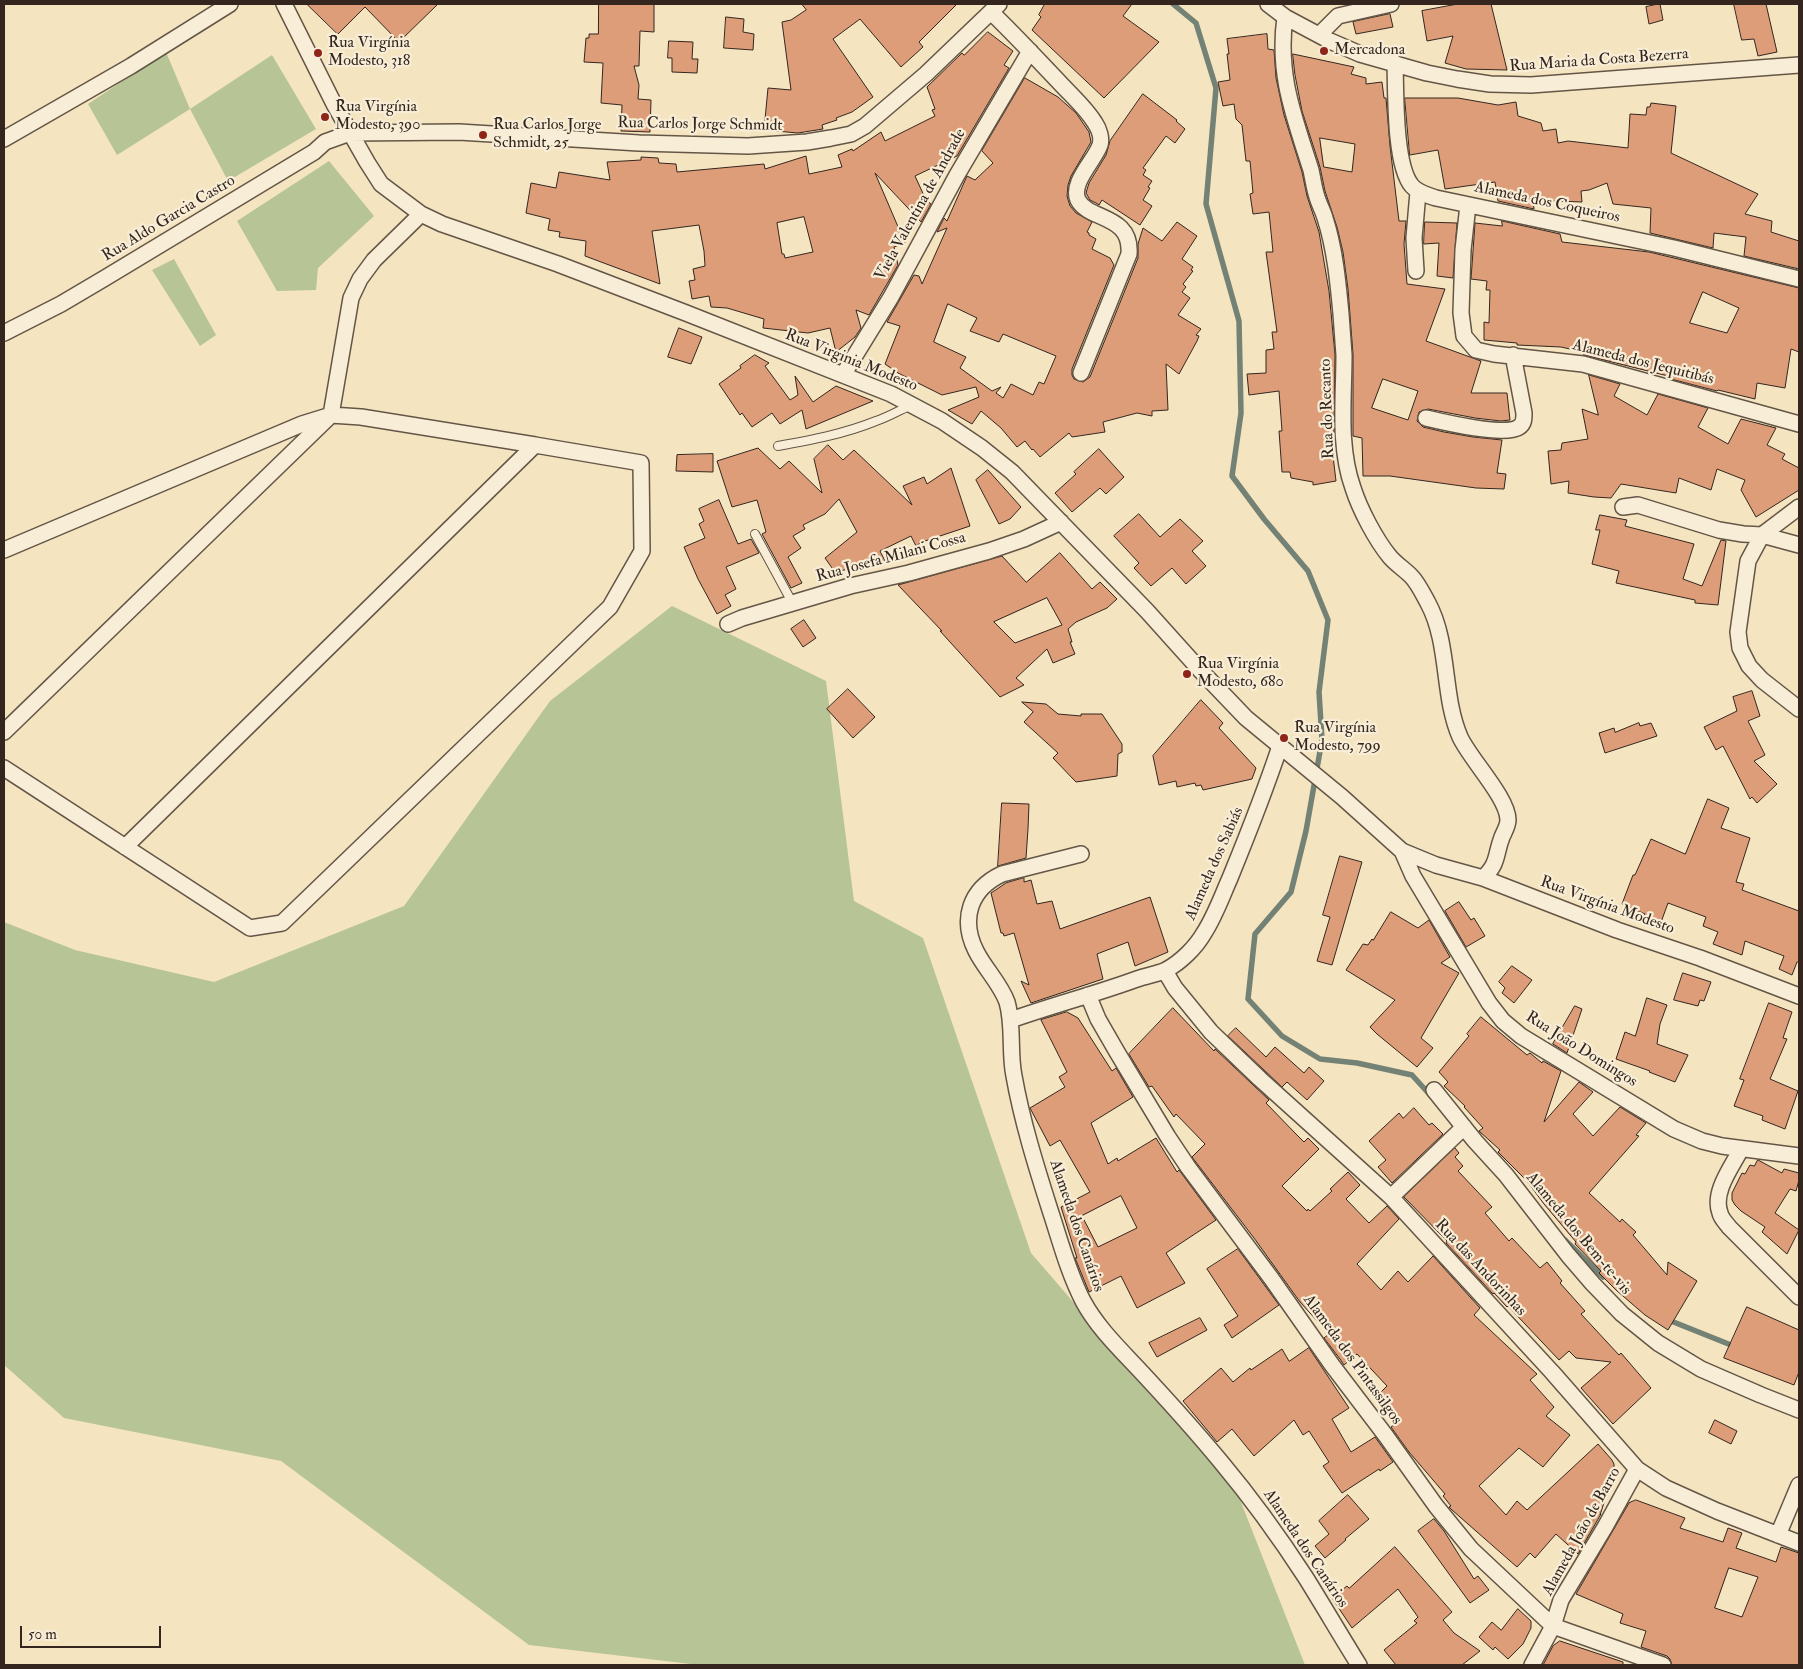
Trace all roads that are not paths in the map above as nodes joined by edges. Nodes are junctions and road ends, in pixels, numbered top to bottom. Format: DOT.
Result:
graph roads {
  1 [pos="230,4"];
  2 [pos="284,4"];
  3 [pos="1268,4"];
  4 [pos="1391,4"];
  5 [pos="995,8"];
  6 [pos="1285,17"];
  7 [pos="1319,35"];
  8 [pos="1030,51"];
  9 [pos="1395,63"];
  10 [pos="1799,65"];
  11 [pos="350,133"];
  12 [pos="4,139"];
  13 [pos="1418,192"];
  14 [pos="1468,205"];
  15 [pos="421,214"];
  16 [pos="1416,271"];
  17 [pos="1799,279"];
  18 [pos="4,333"];
  19 [pos="1513,355"];
  20 [pos="1081,373"];
  21 [pos="843,375"];
  22 [pos="913,404"];
  23 [pos="331,415"];
  24 [pos="1426,418"];
  25 [pos="1799,424"];
  26 [pos="535,445"];
  27 [pos="778,446"];
  28 [pos="1623,506"];
  29 [pos="1799,507"];
  30 [pos="1061,522"];
  31 [pos="755,534"];
  32 [pos="1762,535"];
  33 [pos="1799,545"];
  34 [pos="4,550"];
  35 [pos="792,604"];
  36 [pos="728,624"];
  37 [pos="1799,709"];
  38 [pos="4,732"];
  39 [pos="1280,746"];
  40 [pos="4,768"];
  41 [pos="125,847"];
  42 [pos="1402,850"];
  43 [pos="1081,854"];
  44 [pos="1483,878"];
  45 [pos="1165,971"];
  46 [pos="1088,994"];
  47 [pos="1799,996"];
  48 [pos="1011,1020"];
  49 [pos="1434,1090"];
  50 [pos="1464,1127"];
  51 [pos="1741,1149"];
  52 [pos="1799,1156"];
  53 [pos="1391,1196"];
  54 [pos="1799,1297"];
  55 [pos="1799,1410"];
  56 [pos="1637,1469"];
  57 [pos="1799,1485"];
  58 [pos="1778,1535"];
  59 [pos="1799,1543"];
  60 [pos="1553,1626"];
  61 [pos="1358,1665"];
  62 [pos="1532,1665"];
  63 [pos="1663,1665"];
  1 -- 12 [label="street"];
  2 -- 11 [label="street, Rua Virginia Modesto"];
  3 -- 6 [label="street, Rua Maria da Costa Bezerra"];
  4 -- 7 [label="street"];
  5 -- 8 [label="street"];
  5 -- 11 [label="street, Rua Carlos Jorge Schmidt"];
  6 -- 7 [label="street, Rua Maria da Costa Bezerra"];
  6 -- 44 [label="street, Rua do Recanto"];
  7 -- 9 [label="street, Rua Maria da Costa Bezerra"];
  8 -- 20 [label="street"];
  8 -- 21 [label="street, Viela Valentina de Andrade"];
  9 -- 10 [label="street, Rua Maria da Costa Bezerra"];
  9 -- 13 [label="street"];
  11 -- 15 [label="street, Rua Virginia Modesto"];
  11 -- 18 [label="street, Rua Aldo Garcia Castro"];
  13 -- 14 [label="street, Alameda dos Coqueiros"];
  13 -- 16 [label="street"];
  14 -- 17 [label="street, Alameda dos Coqueiros"];
  14 -- 19 [label="street, Alameda dos Jequitibás"];
  15 -- 21 [label="street, Rua Virginia Modesto"];
  15 -- 23 [label="street"];
  19 -- 24 [label="street"];
  19 -- 25 [label="street, Alameda dos Jequitibás"];
  21 -- 22 [label="street, Rua Virginia Modesto"];
  22 -- 27 [label="lane"];
  22 -- 30 [label="street, Rua Virginia Modesto"];
  23 -- 26 [label="street"];
  23 -- 34 [label="street"];
  23 -- 38 [label="street"];
  26 -- 41 [label="street"];
  26 -- 41 [label="street"];
  28 -- 32 [label="street"];
  29 -- 32 [label="street"];
  30 -- 35 [label="street, Rua Josefa Milani Cossa"];
  30 -- 39 [label="street, Rua Virginia Modesto"];
  31 -- 35 [label="lane"];
  32 -- 33 [label="street"];
  32 -- 37 [label="street"];
  35 -- 36 [label="street, Rua Josefa Milani Cossa"];
  39 -- 42 [label="street, Rua Virginia Modesto"];
  39 -- 45 [label="street, Alameda dos Sabiás"];
  40 -- 41 [label="street"];
  42 -- 44 [label="street, Rua Virgínia Modesto"];
  42 -- 51 [label="street, Rua João Domingos"];
  43 -- 48 [label="street, Alameda dos Canários"];
  44 -- 47 [label="street, Rua Virgínia Modesto"];
  45 -- 46 [label="street, Alameda dos Sabiás"];
  45 -- 53 [label="street, Rua das Andorinhas"];
  46 -- 48 [label="street, Alameda dos Sabiás"];
  46 -- 60 [label="street, Alameda dos Pintassilgos"];
  48 -- 61 [label="street, Alameda dos Canários"];
  49 -- 50 [label="street, Alameda dos Bem-te-vis"];
  50 -- 53 [label="street"];
  50 -- 55 [label="street, Alameda dos Bem-te-vis"];
  51 -- 52 [label="street, Rua João Domingos"];
  51 -- 54 [label="street"];
  53 -- 56 [label="street, Rua das Andorinhas"];
  56 -- 58 [label="street, Rua das Andorinhas"];
  56 -- 60 [label="street, Alameda João de Barro"];
  57 -- 58 [label="street"];
  58 -- 59 [label="street, Rua das Andorinhas"];
  60 -- 62 [label="street, Alameda João de Barro"];
  60 -- 63 [label="street, Alameda dos Pintassilgos"];
}
